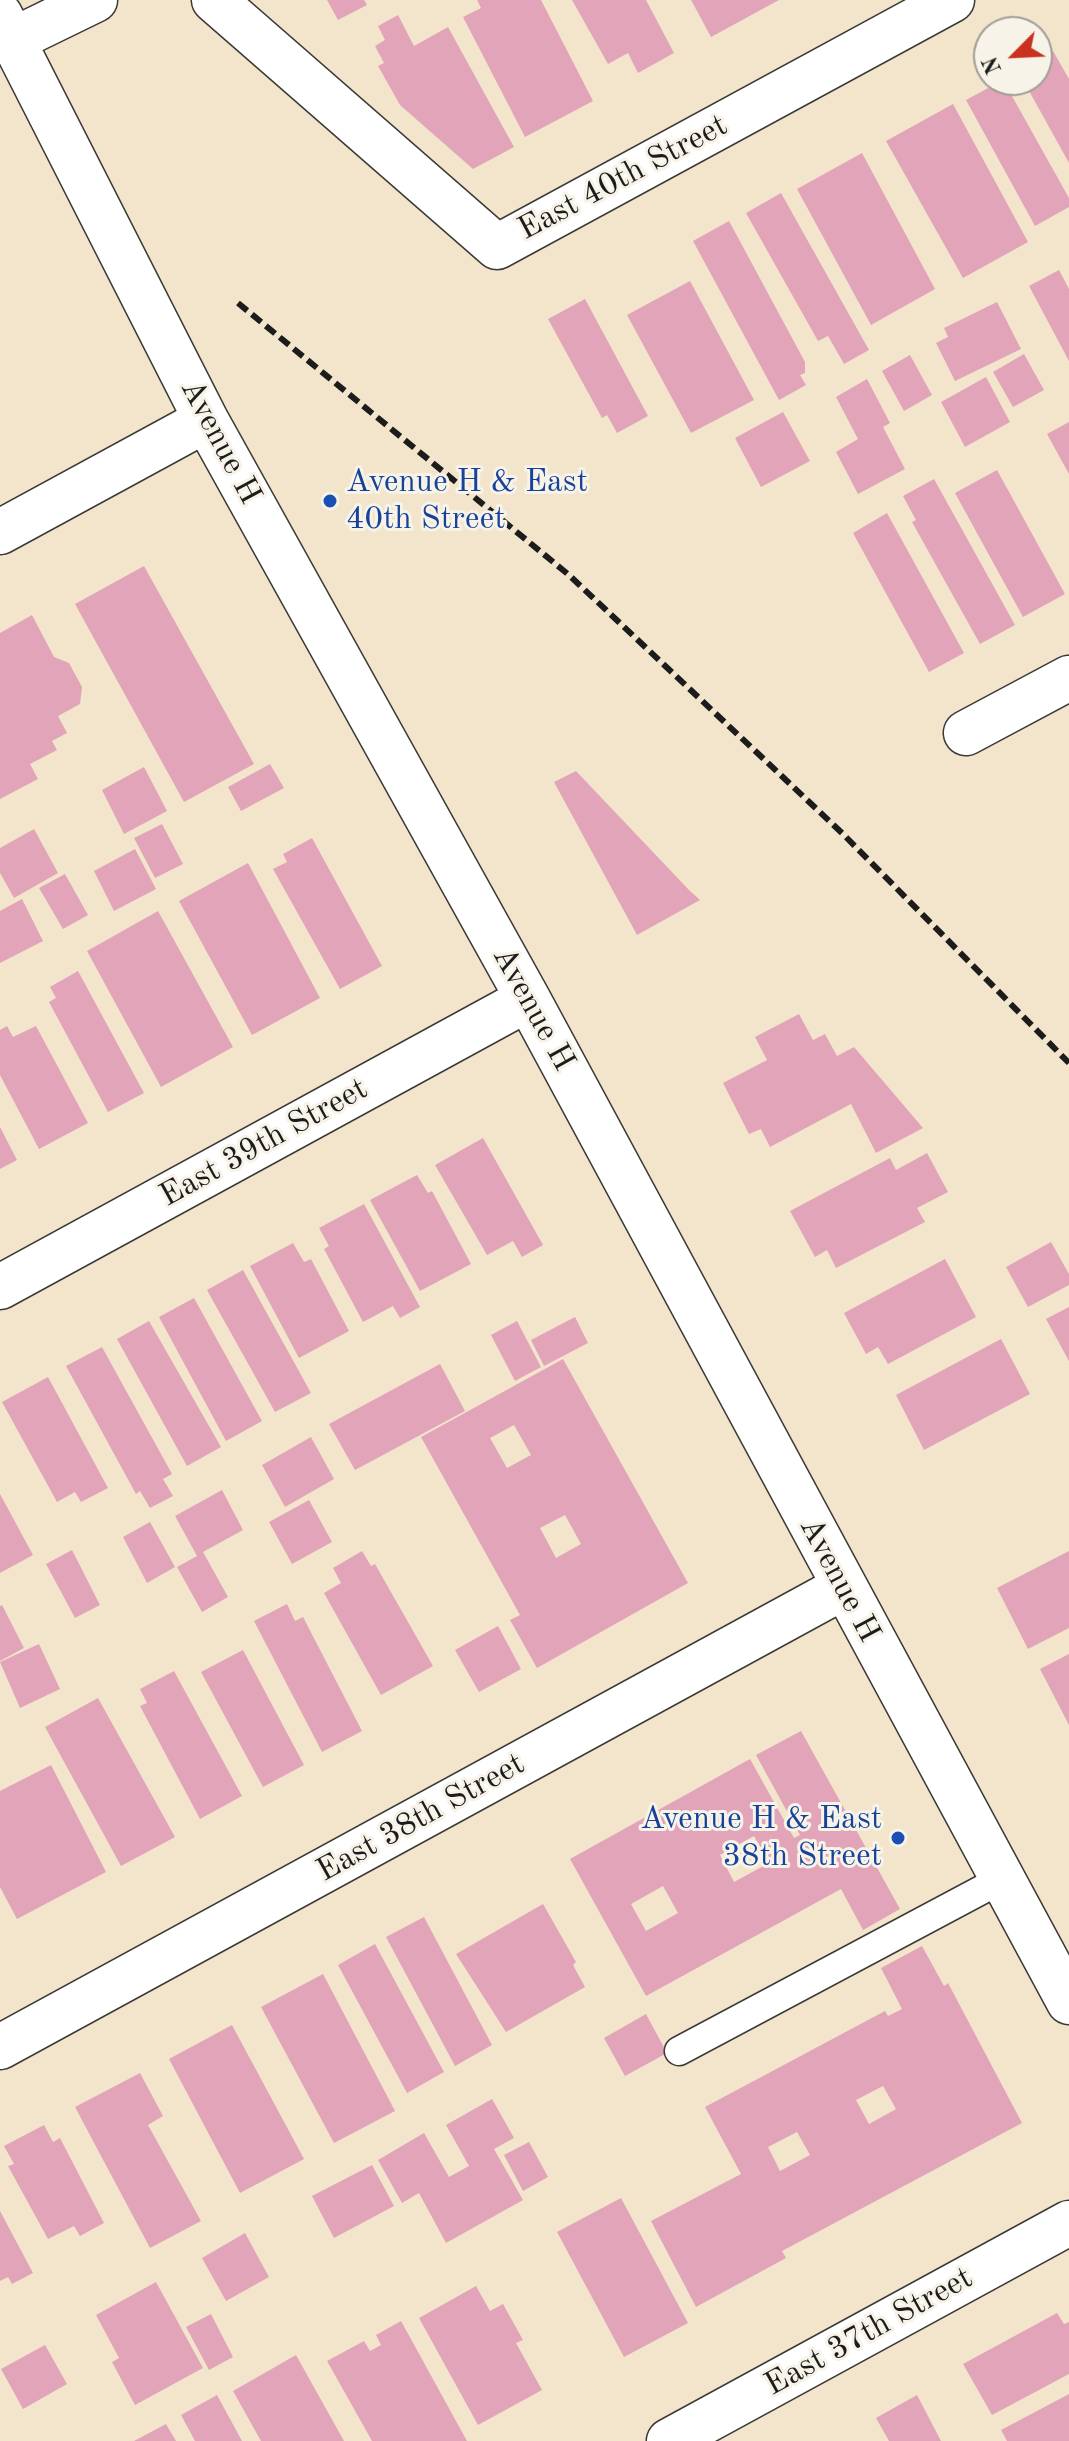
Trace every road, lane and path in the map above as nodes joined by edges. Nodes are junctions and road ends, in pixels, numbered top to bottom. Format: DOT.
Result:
graph roads {
  1 [pos="95,0"];
  2 [pos="214,0"];
  3 [pos="952,0"];
  4 [pos="7,28"];
  5 [pos="206,420"];
  6 [pos="0,532"];
  7 [pos="1069,678"];
  8 [pos="966,733"];
  9 [pos="528,999"];
  10 [pos="0,1287"];
  11 [pos="842,1588"];
  12 [pos="1002,1879"];
  13 [pos="1069,2002"];
  14 [pos="0,2047"];
  15 [pos="679,2051"];
  16 [pos="1069,2223"];
  17 [pos="669,2441"];
  1 -- 4 [label="street"];
  2 -- 3 [label="street, East 40th Street"];
  4 -- 5 [label="street, Avenue H"];
  5 -- 6 [label="street"];
  5 -- 9 [label="street, Avenue H"];
  7 -- 8 [label="street"];
  9 -- 10 [label="street, East 39th Street"];
  9 -- 11 [label="street, Avenue H"];
  11 -- 12 [label="street, Avenue H"];
  11 -- 14 [label="street, East 38th Street"];
  12 -- 13 [label="street, Avenue H"];
  12 -- 15 [label="lane"];
  16 -- 17 [label="street, East 37th Street"];
}
